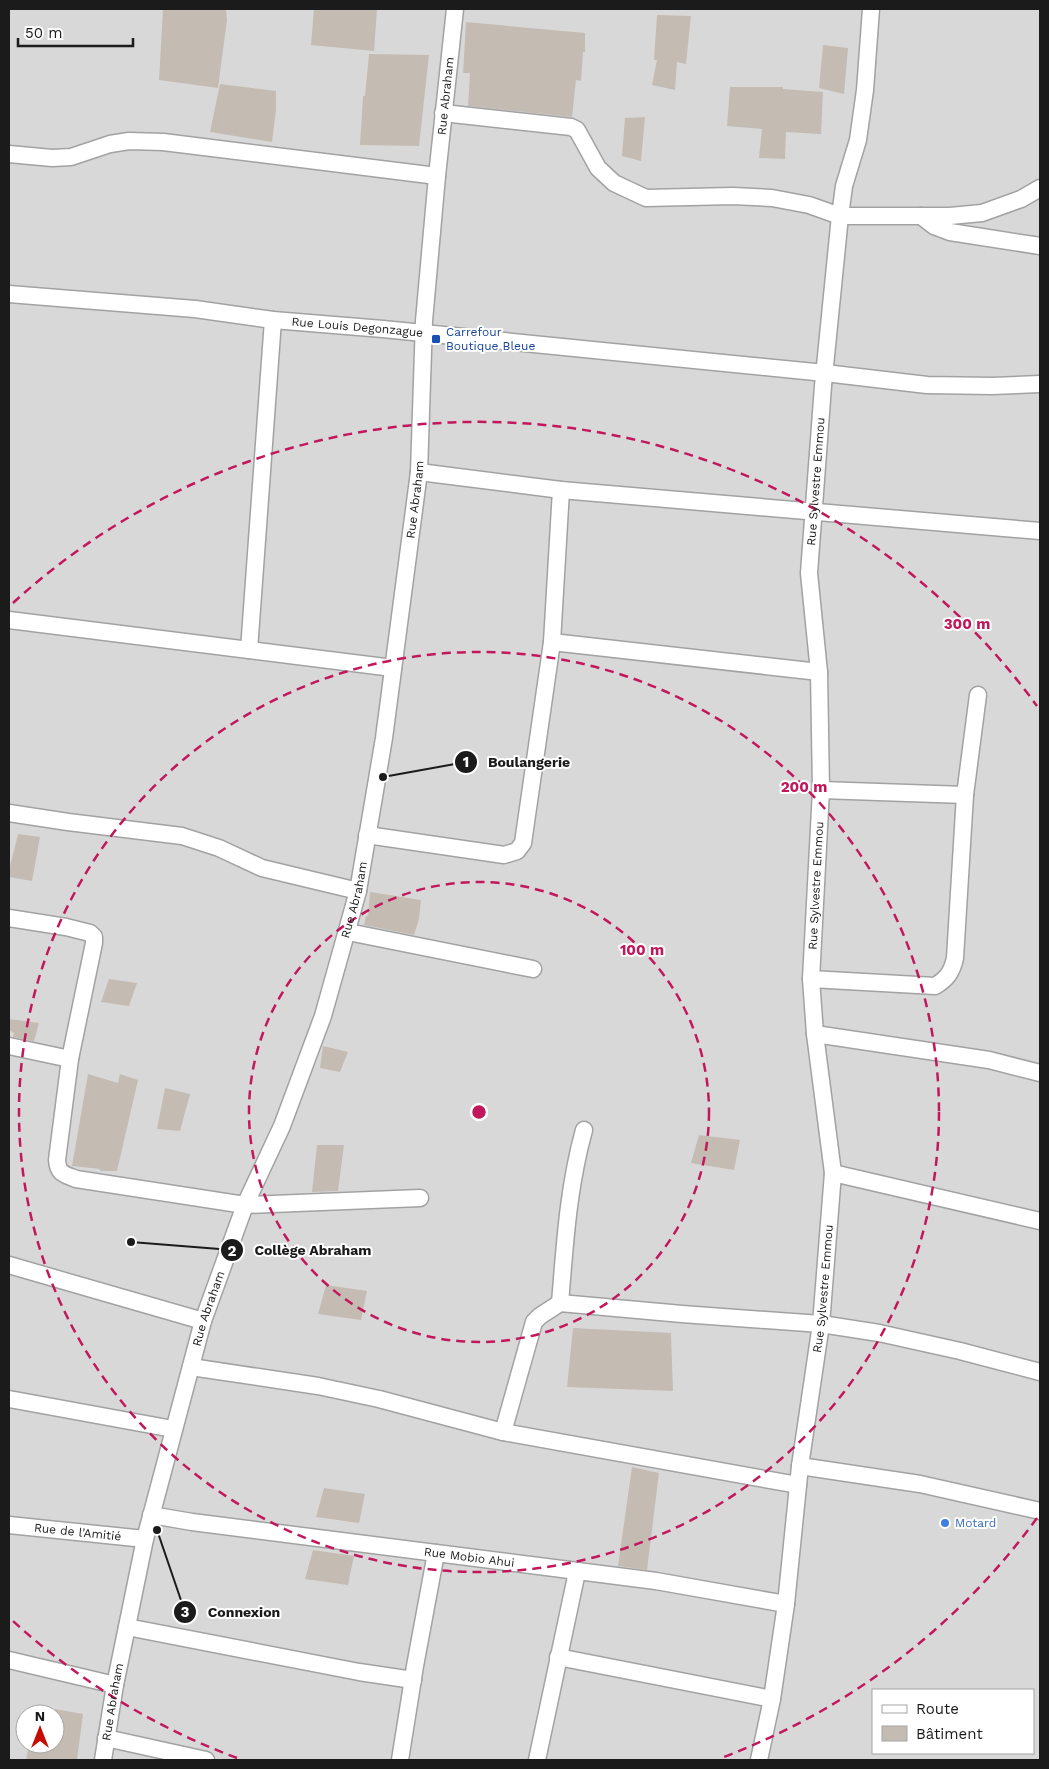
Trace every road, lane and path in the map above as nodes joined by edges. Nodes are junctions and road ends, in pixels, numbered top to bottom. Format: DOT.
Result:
graph roads {
  1 [pos="455,9"];
  2 [pos="871,9"];
  3 [pos="443,113"];
  4 [pos="9,154"];
  5 [pos="437,176"];
  6 [pos="1040,188"];
  7 [pos="840,216"];
  8 [pos="921,216"];
  9 [pos="1040,246"];
  10 [pos="9,294"];
  11 [pos="273,320"];
  12 [pos="424,333"];
  13 [pos="825,372"];
  14 [pos="1040,384"];
  15 [pos="419,472"];
  16 [pos="561,490"];
  17 [pos="814,512"];
  18 [pos="1040,531"];
  19 [pos="9,620"];
  20 [pos="552,642"];
  21 [pos="249,650"];
  22 [pos="393,668"];
  23 [pos="819,672"];
  24 [pos="978,695"];
  25 [pos="821,790"];
  26 [pos="965,794"];
  27 [pos="9,813"];
  28 [pos="367,835"];
  29 [pos="358,891"];
  30 [pos="9,918"];
  31 [pos="348,932"];
  32 [pos="533,969"];
  33 [pos="811,979"];
  34 [pos="815,1034"];
  35 [pos="9,1046"];
  36 [pos="70,1059"];
  37 [pos="1040,1073"];
  38 [pos="584,1130"];
  39 [pos="833,1173"];
  40 [pos="420,1198"];
  41 [pos="245,1205"];
  42 [pos="1040,1220"];
  43 [pos="9,1265"];
  44 [pos="560,1303"];
  45 [pos="204,1321"];
  46 [pos="821,1324"];
  47 [pos="191,1366"];
  48 [pos="1040,1372"];
  49 [pos="9,1399"];
  50 [pos="173,1429"];
  51 [pos="503,1432"];
  52 [pos="800,1466"];
  53 [pos="798,1485"];
  54 [pos="1040,1511"];
  55 [pos="152,1515"];
  56 [pos="9,1525"];
  57 [pos="145,1540"];
  58 [pos="436,1553"];
  59 [pos="577,1572"];
  60 [pos="786,1604"];
  61 [pos="127,1627"];
  62 [pos="558,1658"];
  63 [pos="9,1660"];
  64 [pos="413,1680"];
  65 [pos="115,1685"];
  66 [pos="772,1699"];
  67 [pos="106,1738"];
  68 [pos="103,1760"];
  69 [pos="206,1760"];
  70 [pos="400,1760"];
  71 [pos="537,1760"];
  72 [pos="759,1760"];
  1 -- 3 [label="street, Rue Abraham"];
  2 -- 7 [label="street, Rue Sylvestre Emmou"];
  3 -- 5 [label="street, Rue Abraham"];
  3 -- 7 [label="street"];
  4 -- 5 [label="street"];
  5 -- 12 [label="street, Rue Abraham"];
  6 -- 8 [label="street"];
  7 -- 8 [label="street"];
  7 -- 13 [label="street, Rue Sylvestre Emmou"];
  8 -- 9 [label="street"];
  10 -- 11 [label="street, Rue Louis Degonzague"];
  11 -- 12 [label="street, Rue Louis Degonzague"];
  11 -- 21 [label="street"];
  12 -- 13 [label="street, Rue Louis Degonzague"];
  12 -- 15 [label="street, Rue Abraham"];
  13 -- 14 [label="street, Rue Louis Degonzague"];
  13 -- 17 [label="street, Rue Sylvestre Emmou"];
  15 -- 16 [label="street"];
  15 -- 22 [label="street, Rue Abraham"];
  16 -- 17 [label="street"];
  16 -- 20 [label="street"];
  17 -- 18 [label="street"];
  17 -- 23 [label="street, Rue Sylvestre Emmou"];
  19 -- 21 [label="street"];
  20 -- 23 [label="street"];
  20 -- 28 [label="street"];
  21 -- 22 [label="street"];
  22 -- 28 [label="street, Rue Abraham"];
  23 -- 25 [label="street, Rue Sylvestre Emmou"];
  24 -- 26 [label="street"];
  25 -- 26 [label="street"];
  25 -- 33 [label="street, Rue Sylvestre Emmou"];
  26 -- 33 [label="street"];
  27 -- 29 [label="street"];
  28 -- 29 [label="street, Rue Abraham"];
  29 -- 31 [label="street, Rue Abraham"];
  30 -- 36 [label="street"];
  31 -- 32 [label="street"];
  31 -- 41 [label="street, Rue Abraham"];
  33 -- 34 [label="street, Rue Sylvestre Emmou"];
  34 -- 37 [label="street"];
  34 -- 39 [label="street, Rue Sylvestre Emmou"];
  35 -- 36 [label="street"];
  36 -- 41 [label="street"];
  38 -- 44 [label="street"];
  39 -- 42 [label="street"];
  39 -- 46 [label="street, Rue Sylvestre Emmou"];
  40 -- 41 [label="street"];
  41 -- 45 [label="street, Rue Abraham"];
  43 -- 45 [label="street"];
  44 -- 46 [label="street"];
  44 -- 51 [label="street"];
  45 -- 47 [label="street, Rue Abraham"];
  46 -- 48 [label="street"];
  46 -- 52 [label="street, Rue Sylvestre Emmou"];
  47 -- 50 [label="street, Rue Abraham"];
  47 -- 51 [label="street"];
  49 -- 50 [label="street"];
  50 -- 55 [label="street, Rue Abraham"];
  51 -- 53 [label="street"];
  52 -- 53 [label="street, Rue Sylvestre Emmou"];
  52 -- 54 [label="street"];
  53 -- 60 [label="street, Rue Sylvestre Emmou"];
  55 -- 57 [label="street, Rue Abraham"];
  55 -- 58 [label="street, Rue Mobio Ahui"];
  56 -- 57 [label="street, Rue de l'Amitié"];
  57 -- 61 [label="street, Rue Abraham"];
  58 -- 59 [label="street, Rue Mobio Ahui"];
  58 -- 64 [label="street"];
  59 -- 60 [label="street, Rue Mobio Ahui"];
  59 -- 62 [label="street"];
  60 -- 66 [label="street, Rue Sylvestre Emmou"];
  61 -- 64 [label="street"];
  61 -- 65 [label="street, Rue Abraham"];
  62 -- 66 [label="street"];
  62 -- 71 [label="street"];
  63 -- 65 [label="street"];
  64 -- 70 [label="street"];
  65 -- 67 [label="street, Rue Abraham"];
  66 -- 72 [label="street, Rue Sylvestre Emmou"];
  67 -- 68 [label="street, Rue Abraham"];
  67 -- 69 [label="street"];
}
